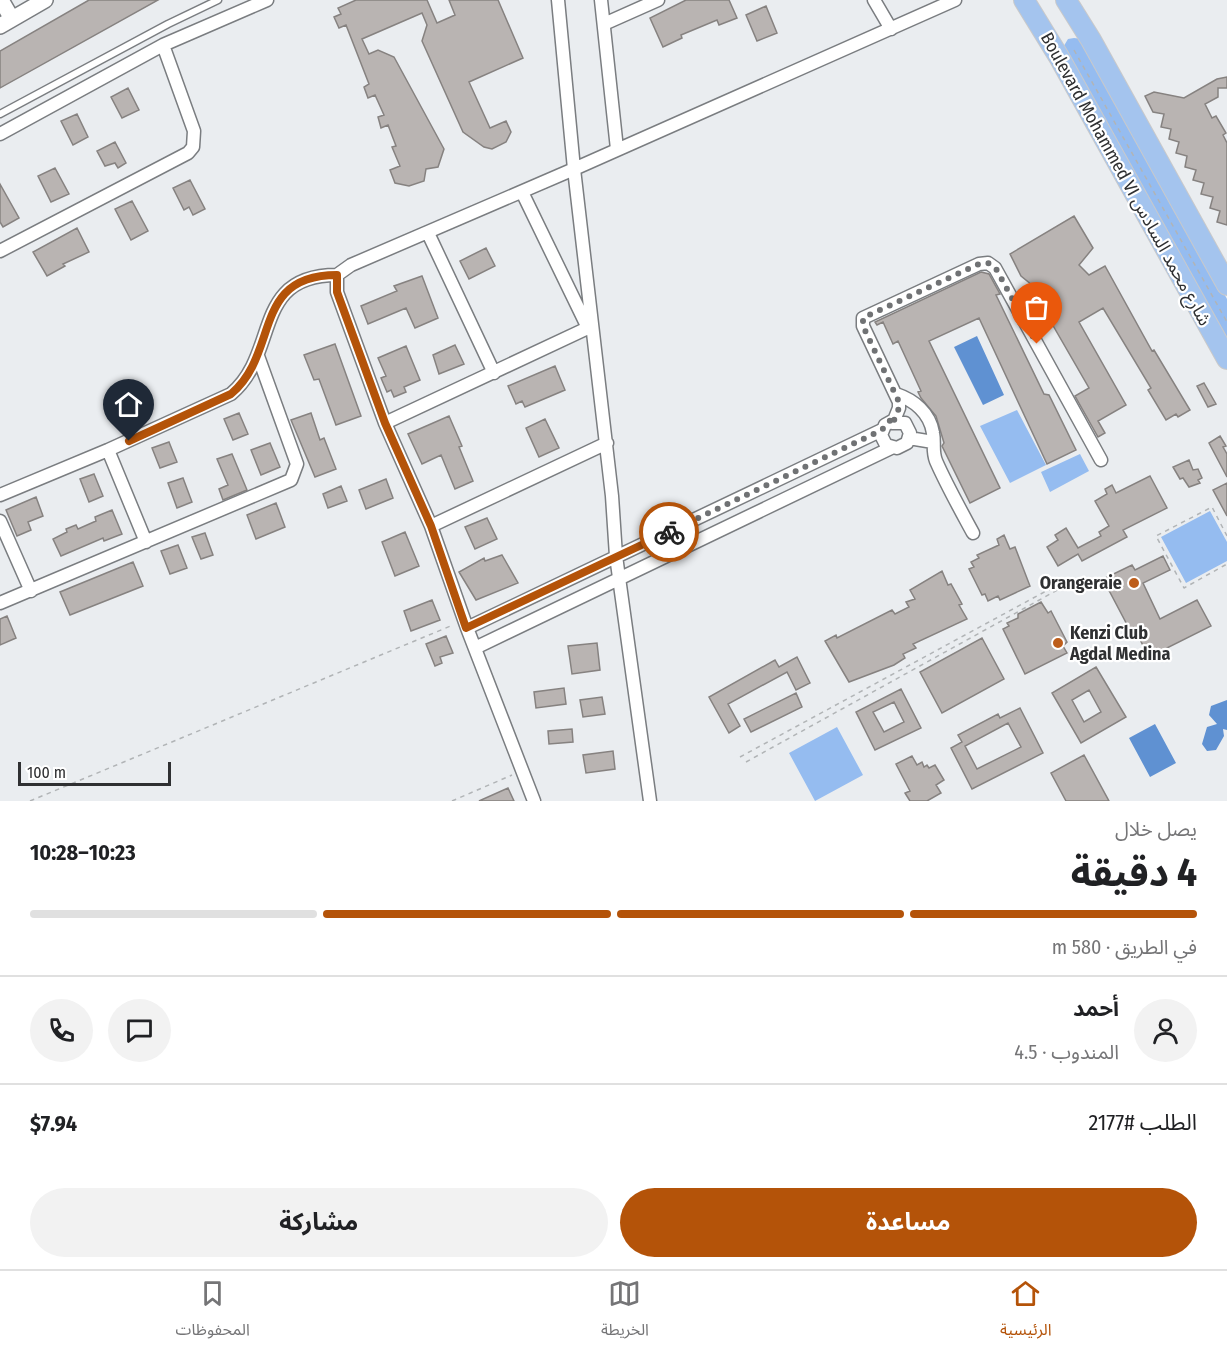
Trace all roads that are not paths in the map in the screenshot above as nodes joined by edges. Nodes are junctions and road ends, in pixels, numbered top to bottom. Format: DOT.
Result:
graph roads {
  1 [pos="1,0"];
  2 [pos="45,0"];
  3 [pos="218,0"];
  4 [pos="267,0"];
  5 [pos="558,0"];
  6 [pos="601,0"];
  7 [pos="658,0"];
  8 [pos="874,0"];
  9 [pos="955,0"];
  10 [pos="1024,0"];
  11 [pos="1066,0"];
  12 [pos="6,22"];
  13 [pos="604,24"];
  14 [pos="891,29"];
  15 [pos="163,45"];
  16 [pos="0,114"];
  17 [pos="0,134"];
  18 [pos="617,149"];
  19 [pos="574,169"];
  20 [pos="522,192"];
  21 [pos="428,233"];
  22 [pos="0,251"];
  23 [pos="337,275"];
  24 [pos="1227,285"];
  25 [pos="590,327"];
  26 [pos="258,356"];
  27 [pos="1227,358"];
  28 [pos="494,373"];
  29 [pos="896,394"];
  30 [pos="385,423"];
  31 [pos="893,423"];
  32 [pos="882,430"];
  33 [pos="909,438"];
  34 [pos="933,442"];
  35 [pos="606,443"];
  36 [pos="891,448"];
  37 [pos="108,450"];
  38 [pos="1101,460"];
  39 [pos="768,485"];
  40 [pos="0,495"];
  41 [pos="776,503"];
  42 [pos="0,521"];
  43 [pos="431,526"];
  44 [pos="973,533"];
  45 [pos="146,542"];
  46 [pos="616,556"];
  47 [pos="619,578"];
  48 [pos="31,591"];
  49 [pos="0,603"];
  50 [pos="465,624"];
  51 [pos="475,648"];
  52 [pos="534,801"];
  53 [pos="650,801"];
  1 -- 12 [label="street"];
  2 -- 12 [label="street"];
  3 -- 16 [label="lane"];
  4 -- 15 [label="street"];
  5 -- 19 [label="street"];
  6 -- 13 [label="street"];
  7 -- 13 [label="street"];
  8 -- 14 [label="street"];
  9 -- 14 [label="street"];
  10 -- 27 [label="main road, Boulevard Mohammed VI شارع محمد السادس"];
  11 -- 24 [label="main road, Boulevard Mohammed VI شارع محمد السادس"];
  13 -- 18 [label="street"];
  14 -- 18 [label="street"];
  15 -- 17 [label="street"];
  15 -- 22 [label="street"];
  18 -- 19 [label="street"];
  19 -- 20 [label="street"];
  19 -- 25 [label="street"];
  20 -- 21 [label="street"];
  20 -- 25 [label="street"];
  21 -- 23 [label="street"];
  21 -- 28 [label="street"];
  23 -- 26 [label="street"];
  23 -- 30 [label="street"];
  25 -- 28 [label="street"];
  25 -- 35 [label="street"];
  26 -- 37 [label="street"];
  26 -- 45 [label="street"];
  28 -- 30 [label="street"];
  29 -- 31 [label="street"];
  29 -- 34 [label="street"];
  29 -- 38 [label="street"];
  30 -- 43 [label="street"];
  31 -- 32 [label="street"];
  31 -- 33 [label="street"];
  32 -- 36 [label="street"];
  32 -- 39 [label="street"];
  33 -- 34 [label="street"];
  33 -- 36 [label="street"];
  34 -- 44 [label="street"];
  35 -- 43 [label="street"];
  35 -- 46 [label="street"];
  36 -- 41 [label="street"];
  37 -- 40 [label="street"];
  37 -- 45 [label="street"];
  39 -- 41 [label="street"];
  39 -- 46 [label="street"];
  41 -- 47 [label="street"];
  42 -- 48 [label="street"];
  43 -- 50 [label="street"];
  45 -- 48 [label="street"];
  46 -- 47 [label="street"];
  46 -- 50 [label="street"];
  47 -- 51 [label="street"];
  47 -- 53 [label="street"];
  48 -- 49 [label="street"];
  50 -- 51 [label="street"];
  51 -- 52 [label="street"];
}
